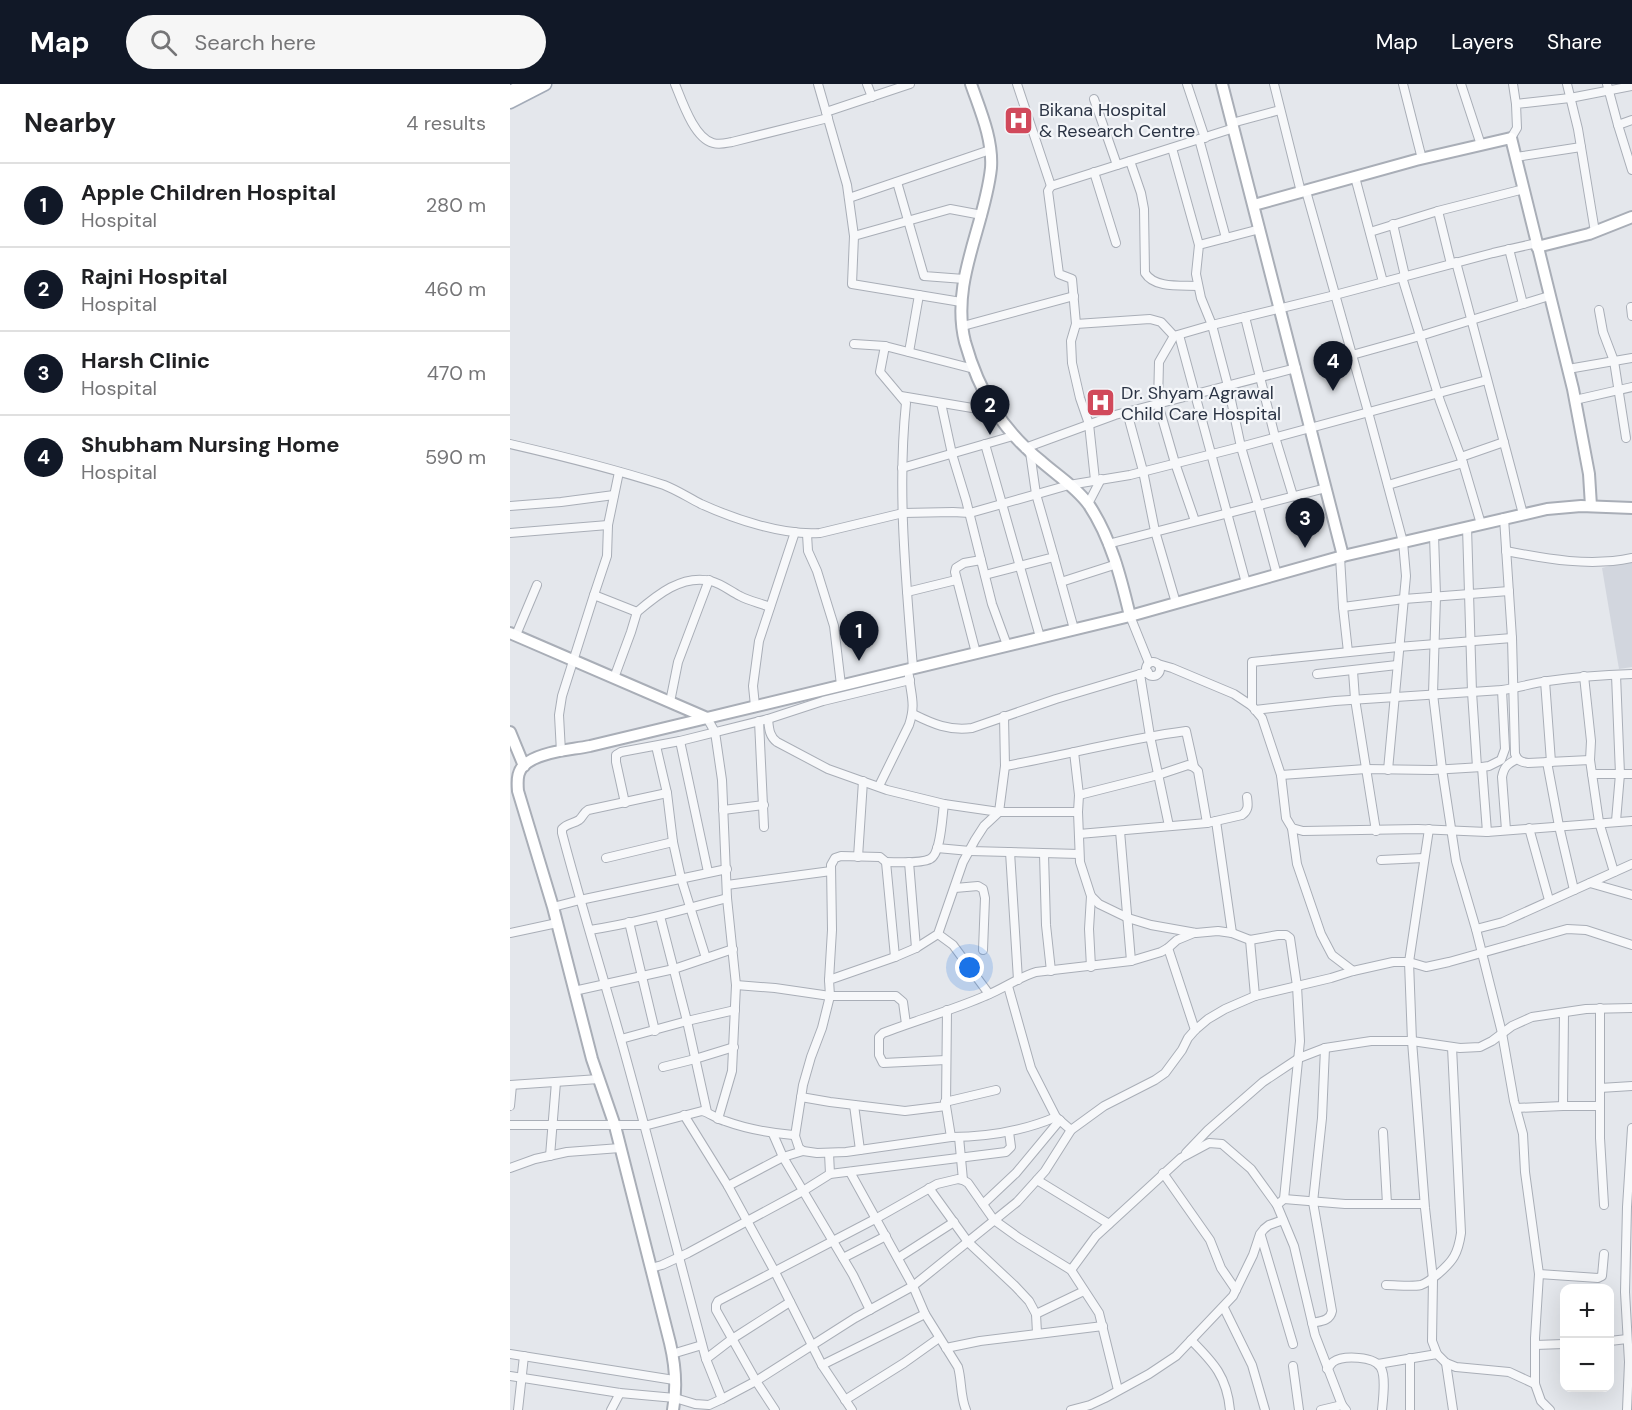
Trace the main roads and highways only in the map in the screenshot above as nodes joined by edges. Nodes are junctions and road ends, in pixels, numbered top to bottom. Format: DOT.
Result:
graph roads {
  1 [pos="526,84"];
  2 [pos="545,84"];
  3 [pos="510,92"];
  4 [pos="510,102"];
  1 -- 3 [label="main road"];
  2 -- 4 [label="main road"];
}
